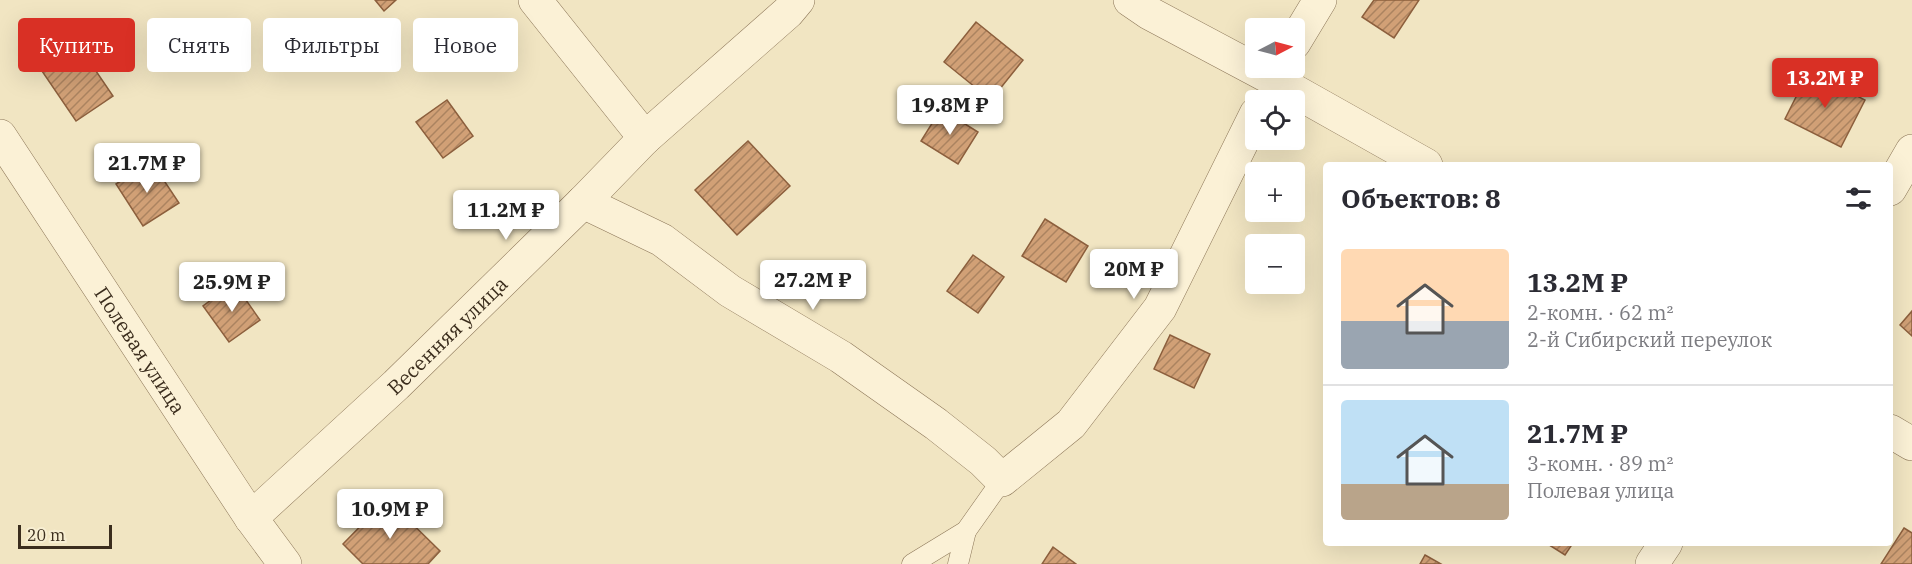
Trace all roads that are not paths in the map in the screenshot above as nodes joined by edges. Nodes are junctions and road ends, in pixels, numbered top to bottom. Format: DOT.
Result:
graph roads {
  1 [pos="535,0"];
  2 [pos="798,0"];
  3 [pos="1130,0"];
  4 [pos="1320,0"];
  5 [pos="1305,25"];
  6 [pos="1271,82"];
  7 [pos="0,136"];
  8 [pos="1245,136"];
  9 [pos="645,138"];
  10 [pos="1912,152"];
  11 [pos="1420,162"];
  12 [pos="1893,184"];
  13 [pos="583,202"];
  14 [pos="1893,433"];
  15 [pos="1912,444"];
  16 [pos="1002,480"];
  17 [pos="251,518"];
  18 [pos="966,531"];
  19 [pos="1664,546"];
  20 [pos="285,564"];
  21 [pos="912,564"];
  22 [pos="958,564"];
  23 [pos="1652,564"];
  1 -- 9 [label="street"];
  2 -- 9 [label="street, Весенняя улица"];
  3 -- 6 [label="street"];
  4 -- 5 [label="street"];
  6 -- 11 [label="street"];
  7 -- 17 [label="street, Полевая улица"];
  8 -- 16 [label="street"];
  9 -- 13 [label="street, Весенняя улица"];
  10 -- 12 [label="street"];
  13 -- 16 [label="street"];
  13 -- 17 [label="street, Весенняя улица"];
  14 -- 15 [label="street"];
  16 -- 18 [label="lane"];
  17 -- 20 [label="street, Полевая улица"];
  18 -- 21 [label="lane"];
  18 -- 22 [label="lane"];
  19 -- 23 [label="street"];
}
